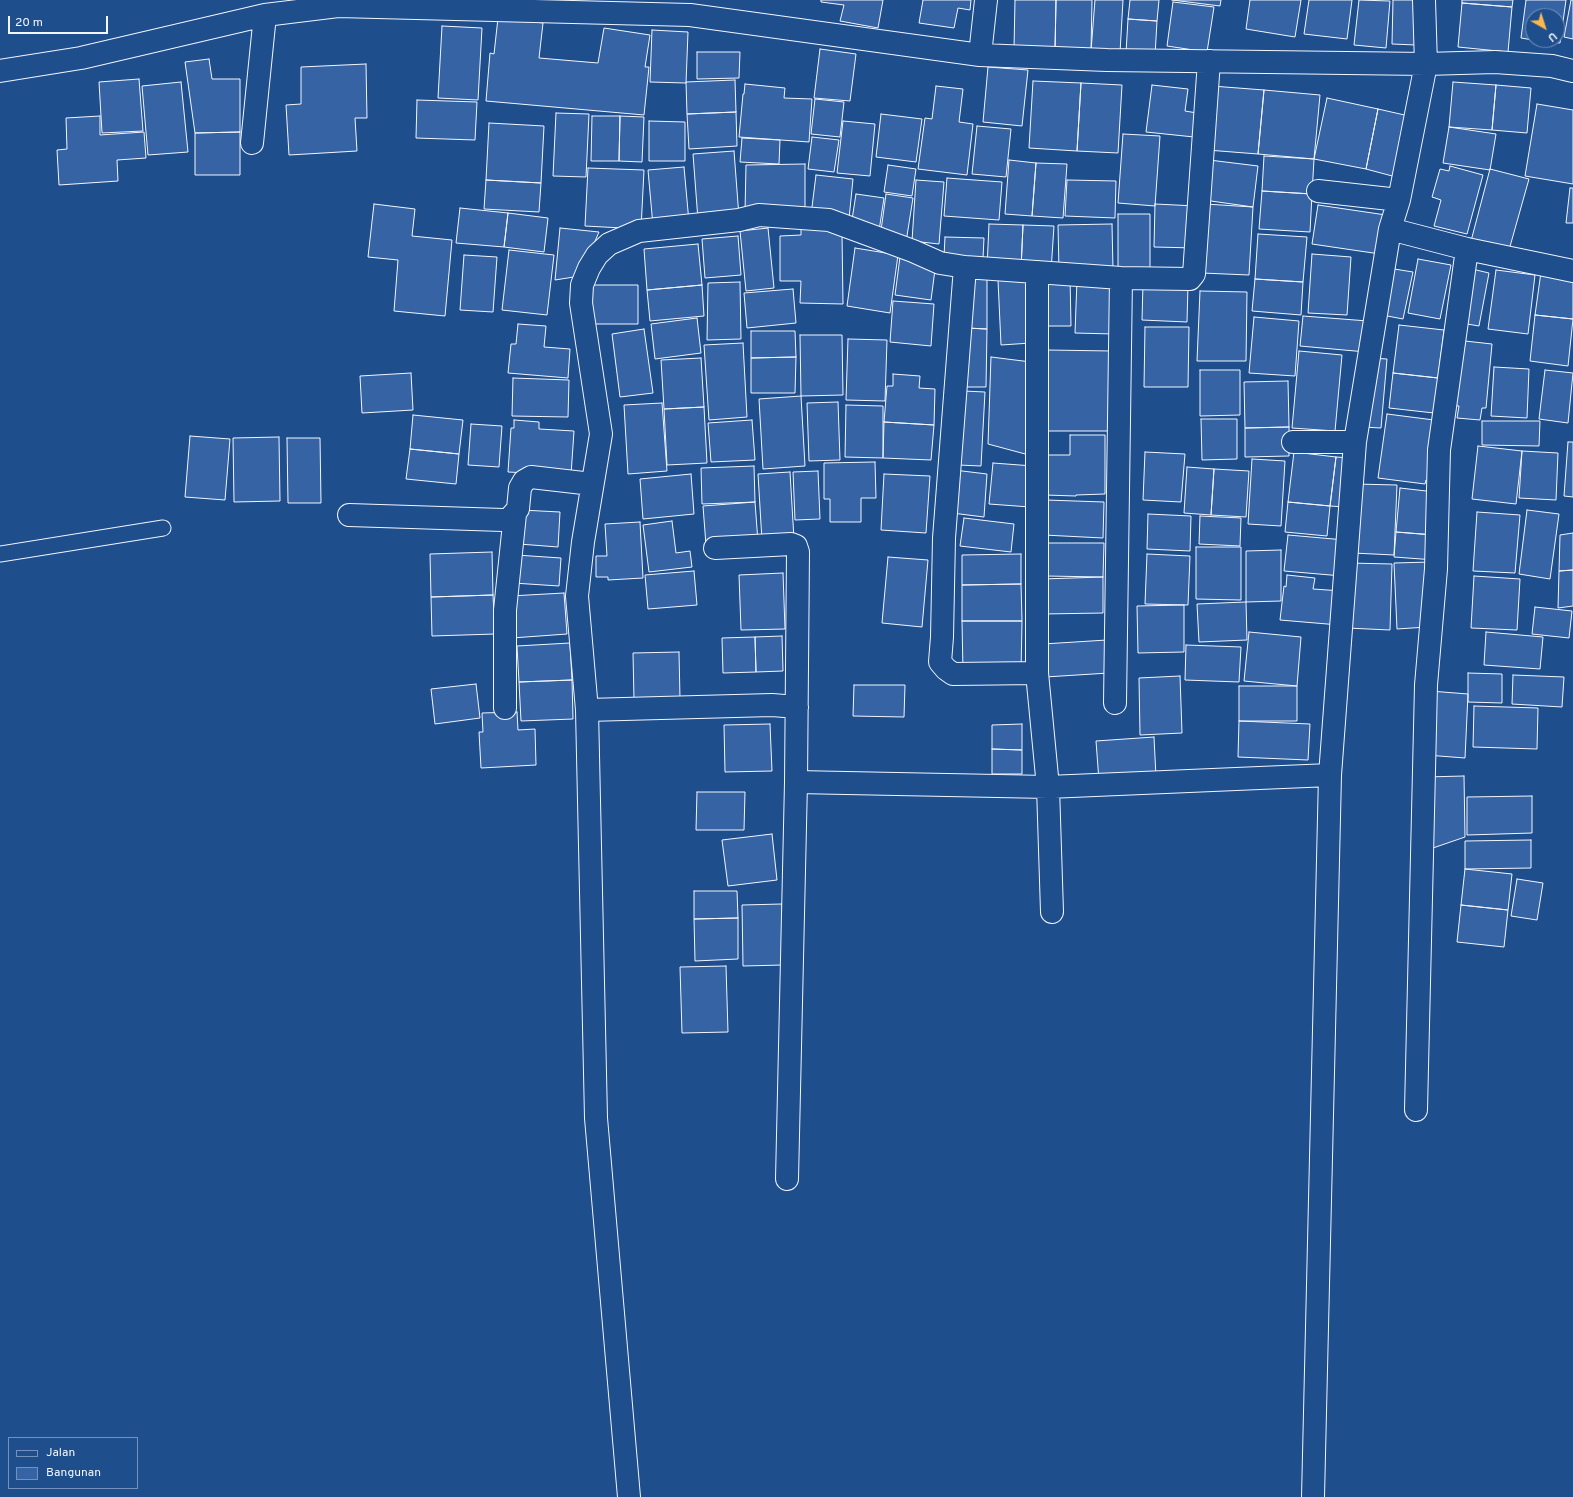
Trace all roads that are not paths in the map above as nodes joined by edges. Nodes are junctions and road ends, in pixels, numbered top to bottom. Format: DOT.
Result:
graph roads {
  1 [pos="986,0"];
  2 [pos="1424,0"];
  3 [pos="339,3"];
  4 [pos="265,14"];
  5 [pos="980,55"];
  6 [pos="1209,61"];
  7 [pos="1426,64"];
  8 [pos="0,70"];
  9 [pos="1573,71"];
  10 [pos="252,143"];
  11 [pos="1318,191"];
  12 [pos="1399,200"];
  13 [pos="1390,229"];
  14 [pos="1467,249"];
  15 [pos="965,267"];
  16 [pos="1573,271"];
  17 [pos="1036,272"];
  18 [pos="1121,278"];
  19 [pos="1293,442"];
  20 [pos="1355,442"];
  21 [pos="592,484"];
  22 [pos="515,514"];
  23 [pos="349,515"];
  24 [pos="163,528"];
  25 [pos="715,548"];
  26 [pos="0,554"];
  27 [pos="1037,673"];
  28 [pos="1115,703"];
  29 [pos="797,707"];
  30 [pos="504,708"];
  31 [pos="587,710"];
  32 [pos="1330,775"];
  33 [pos="796,782"];
  34 [pos="1048,787"];
  35 [pos="1052,912"];
  36 [pos="1416,1110"];
  37 [pos="787,1179"];
  38 [pos="629,1497"];
  39 [pos="1313,1497"];
  1 -- 5 [label="street"];
  2 -- 7 [label="street"];
  3 -- 4 [label="street"];
  3 -- 5 [label="street"];
  4 -- 8 [label="street"];
  4 -- 10 [label="street"];
  5 -- 6 [label="street"];
  6 -- 7 [label="street"];
  6 -- 18 [label="street"];
  7 -- 9 [label="street"];
  7 -- 12 [label="street"];
  11 -- 12 [label="street"];
  12 -- 13 [label="street"];
  13 -- 14 [label="street"];
  13 -- 20 [label="street"];
  14 -- 16 [label="street"];
  14 -- 36 [label="street"];
  15 -- 17 [label="street"];
  15 -- 21 [label="street"];
  15 -- 27 [label="street"];
  17 -- 18 [label="street"];
  17 -- 27 [label="street"];
  18 -- 28 [label="street"];
  19 -- 20 [label="street"];
  20 -- 32 [label="street"];
  21 -- 22 [label="street"];
  21 -- 31 [label="street"];
  22 -- 23 [label="street"];
  22 -- 30 [label="street"];
  24 -- 26 [label="lane"];
  25 -- 29 [label="street"];
  27 -- 34 [label="street"];
  29 -- 31 [label="street"];
  29 -- 33 [label="street"];
  31 -- 38 [label="street"];
  32 -- 34 [label="street"];
  32 -- 39 [label="street"];
  33 -- 34 [label="street"];
  33 -- 37 [label="street"];
  34 -- 35 [label="street"];
}
